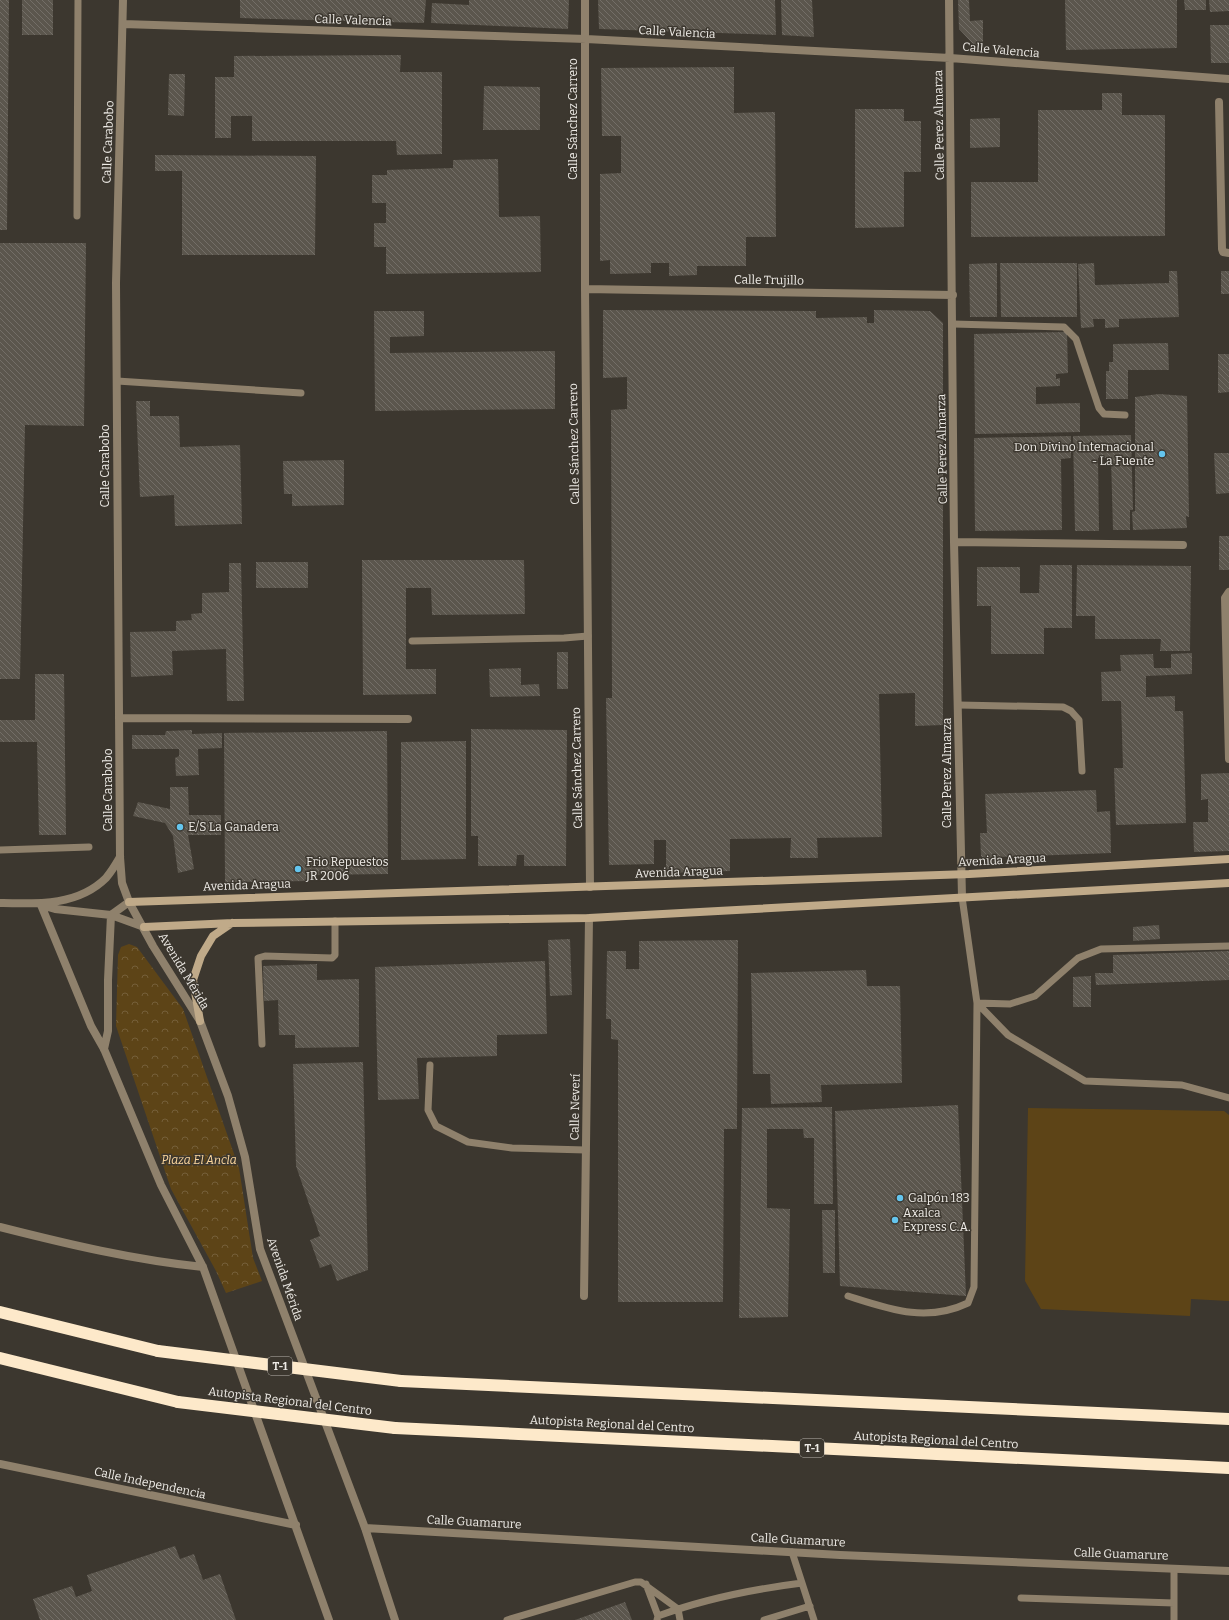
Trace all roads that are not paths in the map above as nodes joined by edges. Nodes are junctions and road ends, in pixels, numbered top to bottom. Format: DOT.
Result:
graph roads {
  1 [pos="78,0"];
  2 [pos="123,0"];
  3 [pos="585,0"];
  4 [pos="949,0"];
  5 [pos="123,24"];
  6 [pos="586,39"];
  7 [pos="950,58"];
  8 [pos="1229,79"];
  9 [pos="1219,102"];
  10 [pos="77,216"];
  11 [pos="1229,253"];
  12 [pos="585,289"];
  13 [pos="953,295"];
  14 [pos="952,324"];
  15 [pos="117,381"];
  16 [pos="301,393"];
  17 [pos="1125,415"];
  18 [pos="954,542"];
  19 [pos="1183,545"];
  20 [pos="1229,592"];
  21 [pos="588,636"];
  22 [pos="412,641"];
  23 [pos="959,705"];
  24 [pos="119,718"];
  25 [pos="408,718"];
  26 [pos="1229,759"];
  27 [pos="1082,771"];
  28 [pos="89,847"];
  29 [pos="0,850"];
  30 [pos="120,857"];
  31 [pos="1229,859"];
  32 [pos="961,874"];
  33 [pos="1229,883"];
  34 [pos="590,887"];
  35 [pos="962,897"];
  36 [pos="129,902"];
  37 [pos="0,903"];
  38 [pos="40,905"];
  39 [pos="111,915"];
  40 [pos="589,918"];
  41 [pos="335,921"];
  42 [pos="233,923"];
  43 [pos="144,927"];
  44 [pos="1229,946"];
  45 [pos="977,1003"];
  46 [pos="200,1021"];
  47 [pos="262,1044"];
  48 [pos="104,1049"];
  49 [pos="430,1065"];
  50 [pos="1229,1098"];
  51 [pos="586,1150"];
  52 [pos="0,1227"];
  53 [pos="203,1267"];
  54 [pos="584,1296"];
  55 [pos="848,1296"];
  56 [pos="0,1312"];
  57 [pos="0,1358"];
  58 [pos="1229,1419"];
  59 [pos="0,1464"];
  60 [pos="1229,1468"];
  61 [pos="296,1525"];
  62 [pos="365,1528"];
  63 [pos="792,1552"];
  64 [pos="1174,1569"];
  65 [pos="1229,1571"];
  66 [pos="802,1583"];
  67 [pos="646,1584"];
  68 [pos="1021,1598"];
  69 [pos="1174,1603"];
  70 [pos="810,1606"];
  71 [pos="678,1609"];
  72 [pos="658,1618"];
  73 [pos="329,1620"];
  74 [pos="395,1620"];
  75 [pos="507,1620"];
  76 [pos="680,1620"];
  77 [pos="764,1620"];
  78 [pos="814,1620"];
  79 [pos="1174,1620"];
  1 -- 10 [label="lane"];
  2 -- 5 [label="street, Calle Carabobo"];
  3 -- 6 [label="street, Calle Sánchez Carrero"];
  4 -- 7 [label="street, Calle Perez Almarza"];
  5 -- 6 [label="street, Calle Valencia"];
  5 -- 15 [label="street, Calle Carabobo"];
  6 -- 7 [label="street, Calle Valencia"];
  6 -- 12 [label="street, Calle Sánchez Carrero"];
  7 -- 8 [label="street, Calle Valencia"];
  7 -- 13 [label="street, Calle Perez Almarza"];
  9 -- 11 [label="street"];
  12 -- 13 [label="street, Calle Trujillo"];
  12 -- 21 [label="street, Calle Sánchez Carrero"];
  13 -- 14 [label="street, Calle Perez Almarza"];
  14 -- 17 [label="lane"];
  14 -- 18 [label="street, Calle Perez Almarza"];
  15 -- 16 [label="lane"];
  15 -- 24 [label="street, Calle Carabobo"];
  18 -- 19 [label="street"];
  18 -- 23 [label="street, Calle Perez Almarza"];
  20 -- 26 [label="street"];
  21 -- 22 [label="lane"];
  21 -- 34 [label="street, Calle Sánchez Carrero"];
  23 -- 27 [label="lane"];
  23 -- 32 [label="street, Calle Perez Almarza"];
  24 -- 25 [label="street"];
  24 -- 30 [label="street, Calle Carabobo"];
  28 -- 29 [label="lane"];
  30 -- 36 [label="street, Calle Carabobo"];
  30 -- 38 [label="street"];
  31 -- 32 [label="street, Avenida Aragua"];
  32 -- 34 [label="street, Avenida Aragua"];
  32 -- 35 [label="street, Calle Perez Almarza"];
  33 -- 35 [label="street"];
  34 -- 36 [label="street, Avenida Aragua"];
  35 -- 40 [label="street"];
  35 -- 45 [label="lane"];
  36 -- 39 [label="street"];
  36 -- 43 [label="street, Calle Carabobo"];
  37 -- 38 [label="street"];
  38 -- 39 [label="street"];
  38 -- 48 [label="street"];
  39 -- 43 [label="street"];
  39 -- 48 [label="street"];
  40 -- 41 [label="street"];
  40 -- 51 [label="street, Calle Neverí"];
  41 -- 42 [label="street"];
  41 -- 47 [label="lane"];
  42 -- 43 [label="street"];
  42 -- 46 [label="street"];
  43 -- 46 [label="street, Avenida Mérida"];
  44 -- 45 [label="lane"];
  45 -- 50 [label="lane"];
  45 -- 55 [label="lane"];
  46 -- 62 [label="street, Avenida Mérida"];
  48 -- 53 [label="street"];
  49 -- 51 [label="lane"];
  51 -- 54 [label="street, Calle Neverí"];
  52 -- 53 [label="street"];
  53 -- 61 [label="street"];
  56 -- 58 [label="highway, T-1, bridge"];
  57 -- 60 [label="highway, Autopista Regional del Centro / T-1, bridge"];
  59 -- 61 [label="street, Calle Independencia"];
  61 -- 73 [label="street"];
  62 -- 63 [label="street, Calle Guamarure"];
  62 -- 74 [label="street, Avenida Mérida"];
  63 -- 64 [label="street, Calle Guamarure"];
  63 -- 66 [label="lane"];
  64 -- 65 [label="street, Calle Guamarure"];
  64 -- 69 [label="lane"];
  66 -- 70 [label="lane"];
  66 -- 71 [label="lane"];
  67 -- 71 [label="lane"];
  67 -- 72 [label="lane"];
  67 -- 75 [label="lane"];
  68 -- 69 [label="lane"];
  69 -- 79 [label="lane"];
  70 -- 77 [label="lane"];
  70 -- 78 [label="lane"];
  71 -- 72 [label="lane"];
  71 -- 76 [label="lane"];
}
